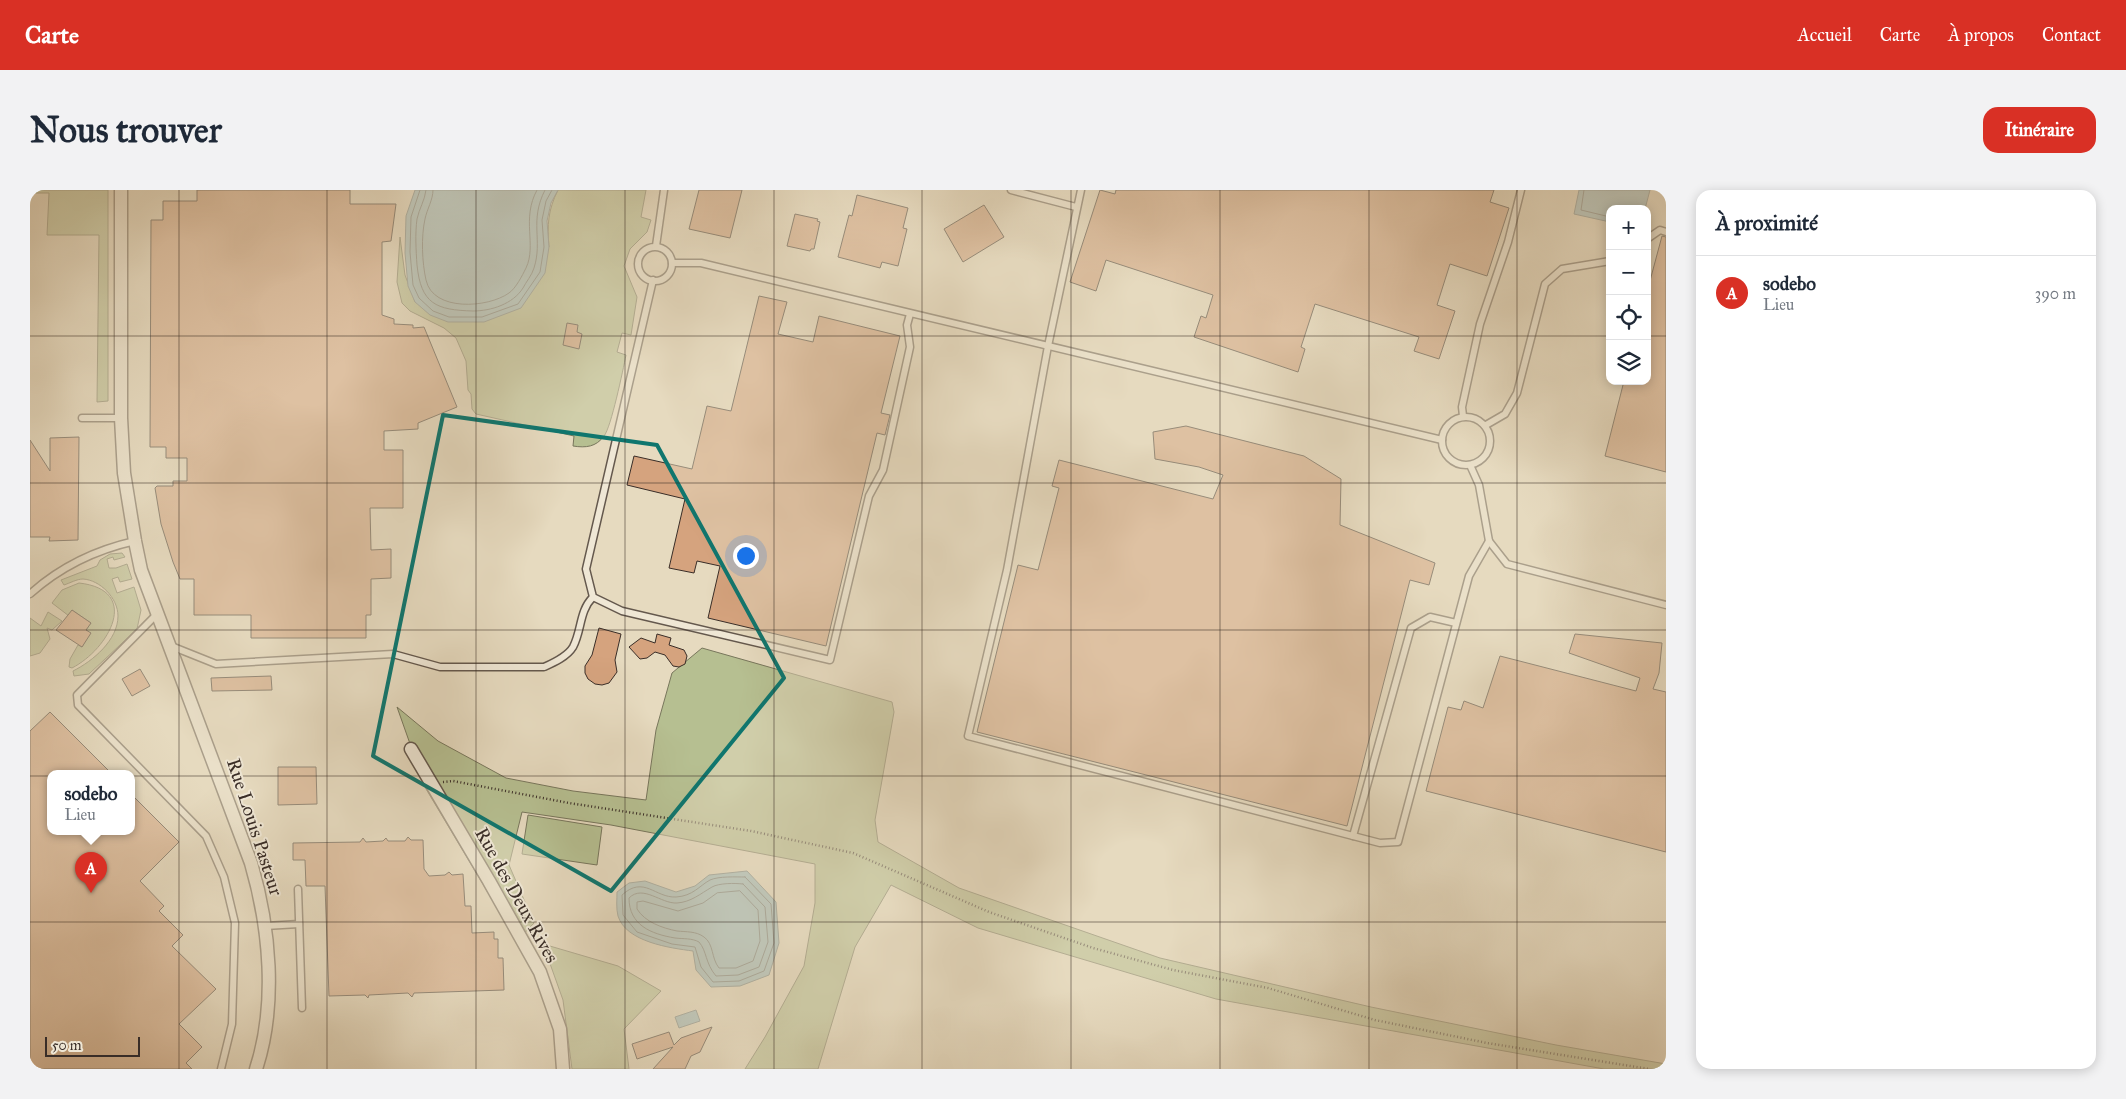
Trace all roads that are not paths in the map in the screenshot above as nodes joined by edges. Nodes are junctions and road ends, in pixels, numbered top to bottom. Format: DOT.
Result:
graph roads {
  1 [pos="121,190"];
  2 [pos="664,190"];
  3 [pos="1011,190"];
  4 [pos="1081,190"];
  5 [pos="1522,190"];
  6 [pos="1076,207"];
  7 [pos="1666,232"];
  8 [pos="1651,236"];
  9 [pos="656,246"];
  10 [pos="672,262"];
  11 [pos="1606,262"];
  12 [pos="653,280"];
  13 [pos="910,314"];
  14 [pos="1048,346"];
  15 [pos="1463,416"];
  16 [pos="82,418"];
  17 [pos="120,418"];
  18 [pos="1486,425"];
  19 [pos="1442,440"];
  20 [pos="1470,465"];
  21 [pos="135,541"];
  22 [pos="1489,542"];
  23 [pos="30,594"];
  24 [pos="593,597"];
  25 [pos="1666,606"];
  26 [pos="159,612"];
  27 [pos="1456,623"];
  28 [pos="171,646"];
  29 [pos="411,748"];
  30 [pos="1353,836"];
  31 [pos="298,889"];
  32 [pos="299,924"];
  33 [pos="265,926"];
  34 [pos="302,1008"];
  35 [pos="221,1069"];
  36 [pos="256,1069"];
  37 [pos="563,1069"];
  1 -- 17 [label="street, Rue Louis Pasteur"];
  2 -- 9 [label="lane"];
  3 -- 6 [label="lane"];
  4 -- 6 [label="lane"];
  5 -- 15 [label="lane"];
  6 -- 14 [label="lane"];
  7 -- 8 [label="lane"];
  9 -- 10 [label="lane"];
  9 -- 12 [label="lane"];
  10 -- 12 [label="lane"];
  10 -- 13 [label="lane"];
  11 -- 18 [label="lane"];
  12 -- 24 [label="lane"];
  13 -- 14 [label="lane"];
  13 -- 24 [label="lane"];
  14 -- 19 [label="lane"];
  14 -- 30 [label="lane"];
  15 -- 18 [label="lane"];
  15 -- 19 [label="lane"];
  16 -- 17 [label="lane"];
  17 -- 21 [label="street, Rue Louis Pasteur"];
  18 -- 20 [label="lane"];
  19 -- 20 [label="lane"];
  20 -- 22 [label="lane"];
  21 -- 23 [label="lane"];
  21 -- 26 [label="street, Rue Louis Pasteur"];
  22 -- 25 [label="lane"];
  22 -- 27 [label="lane"];
  24 -- 28 [label="lane"];
  26 -- 28 [label="street, Rue Louis Pasteur"];
  26 -- 35 [label="lane"];
  27 -- 30 [label="lane"];
  27 -- 30 [label="lane"];
  28 -- 33 [label="street, Rue Louis Pasteur"];
  29 -- 37 [label="street, Rue des Deux Rives"];
  31 -- 32 [label="lane"];
  32 -- 33 [label="lane"];
  32 -- 34 [label="lane"];
  33 -- 36 [label="street, Rue Louis Pasteur"];
}
